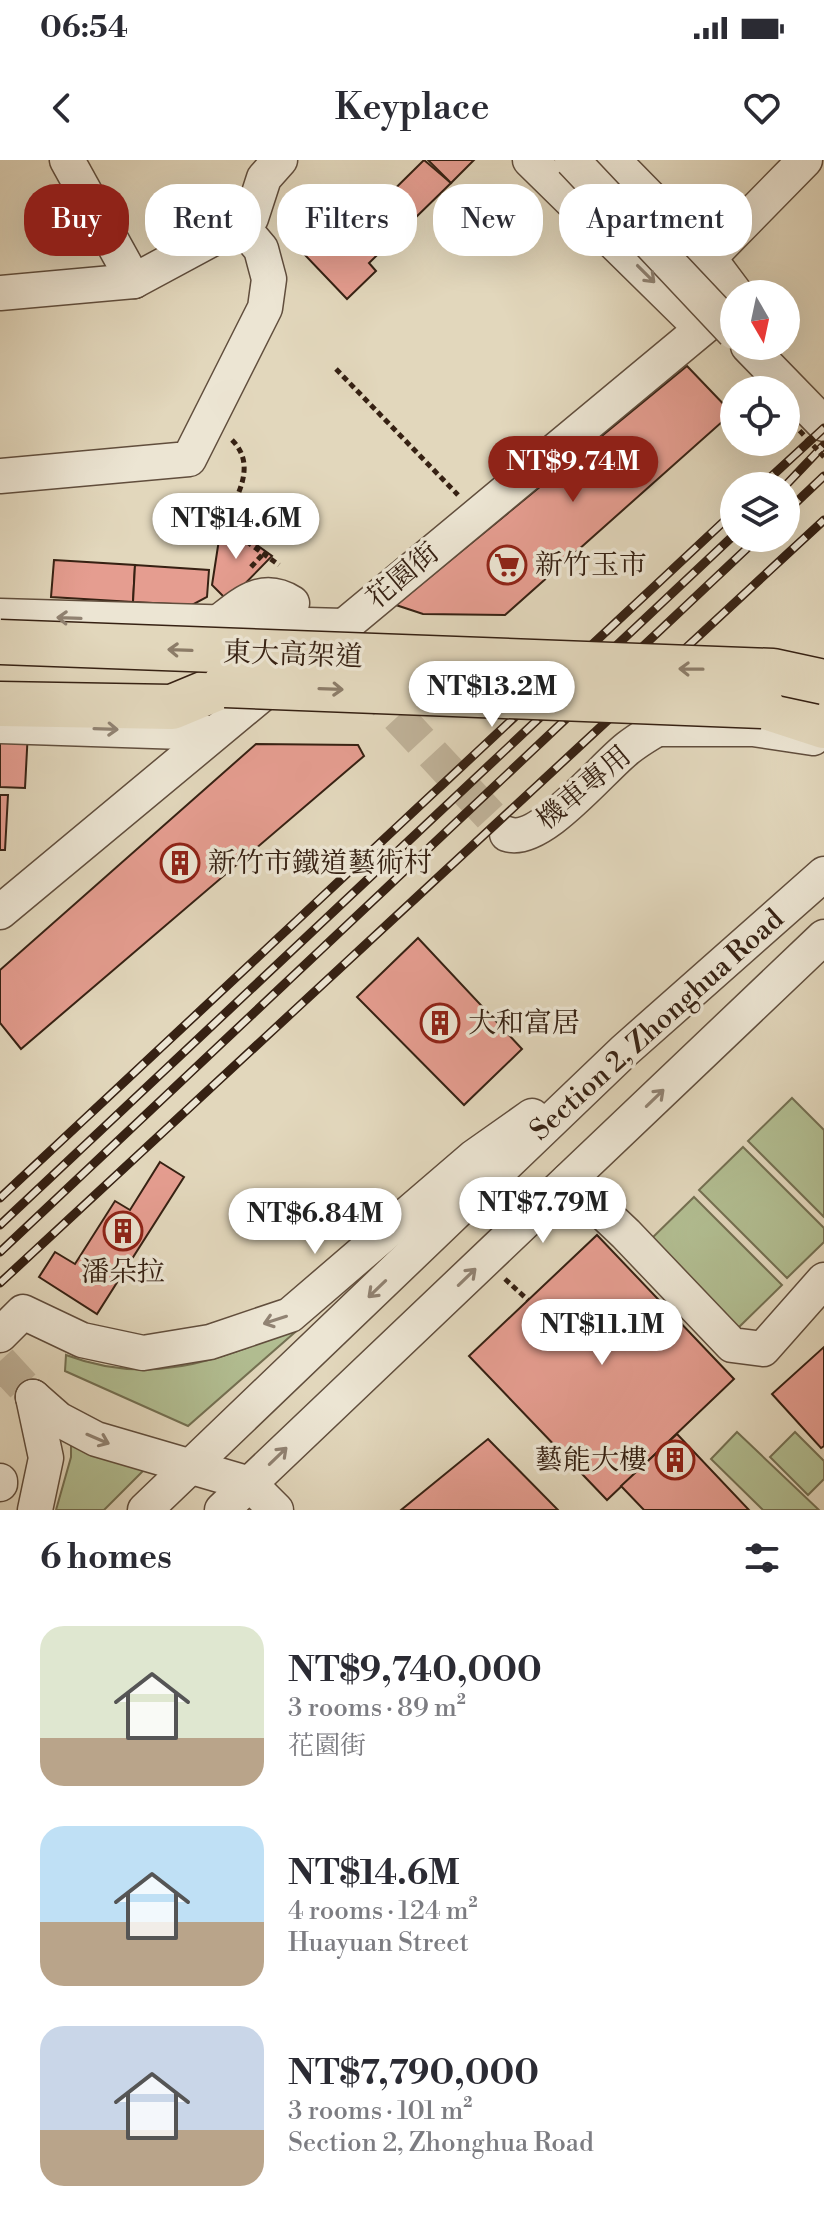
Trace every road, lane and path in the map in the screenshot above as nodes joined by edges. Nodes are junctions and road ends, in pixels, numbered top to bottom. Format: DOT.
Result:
graph roads {
  1 [pos="67,160"];
  2 [pos="280,160"];
  3 [pos="530,160"];
  4 [pos="572,160"];
  5 [pos="613,160"];
  6 [pos="805,160"];
  7 [pos="261,187"];
  8 [pos="261,249"];
  9 [pos="180,256"];
  10 [pos="709,258"];
  11 [pos="726,280"];
  12 [pos="134,281"];
  13 [pos="0,293"];
  14 [pos="720,313"];
  15 [pos="720,317"];
  16 [pos="701,328"];
  17 [pos="762,360"];
  18 [pos="336,369"];
  19 [pos="208,417"];
  20 [pos="824,424"];
  21 [pos="800,431"];
  22 [pos="824,457"];
  23 [pos="0,476"];
  24 [pos="477,514"];
  25 [pos="224,525"];
  26 [pos="292,603"];
  27 [pos="0,616"];
  28 [pos="219,622"];
  29 [pos="343,626"];
  30 [pos="0,642"];
  31 [pos="824,666"];
  32 [pos="0,676"];
  33 [pos="824,682"];
  34 [pos="225,685"];
  35 [pos="0,704"];
  36 [pos="762,706"];
  37 [pos="824,714"];
  38 [pos="0,726"];
  39 [pos="824,726"];
  40 [pos="658,729"];
  41 [pos="214,733"];
  42 [pos="824,740"];
  43 [pos="507,834"];
  44 [pos="824,874"];
  45 [pos="0,912"];
  46 [pos="823,940"];
  47 [pos="624,1051"];
  48 [pos="569,1180"];
  49 [pos="500,1274"];
  50 [pos="824,1280"];
  51 [pos="528,1300"];
  52 [pos="0,1335"];
  53 [pos="191,1465"];
  54 [pos="250,1484"];
  55 [pos="35,1510"];
  56 [pos="145,1510"];
  57 [pos="222,1510"];
  58 [pos="276,1510"];
  1 -- 12 [label="street"];
  2 -- 7 [label="street"];
  3 -- 16 [label="street, one-way"];
  4 -- 15 [label="street, bridge"];
  5 -- 10 [label="street"];
  6 -- 10 [label="street"];
  8 -- 19 [label="street"];
  9 -- 12 [label="street"];
  10 -- 11 [label="street"];
  12 -- 13 [label="street"];
  14 -- 16 [label="street, 花園街"];
  16 -- 24 [label="street, 花園街"];
  17 -- 20 [label="street"];
  18 -- 24 [label="path"];
  19 -- 23 [label="street"];
  19 -- 25 [label="path"];
  21 -- 22 [label="path, bridge"];
  24 -- 29 [label="street, 花園街"];
  26 -- 28 [label="street"];
  28 -- 27 [label="street, one-way"];
  28 -- 29 [label="street"];
  29 -- 41 [label="street, 花園街"];
  33 -- 30 [label="main road, 東大高架道, one-way, bridge"];
  31 -- 40 [label="street, 機車專用"];
  32 -- 34 [label="main road, 東大高架道"];
  34 -- 35 [label="main road"];
  34 -- 36 [label="main road, 東大高架道, one-way, bridge"];
  36 -- 37 [label="main road, 東大高架道"];
  36 -- 39 [label="main road"];
  38 -- 41 [label="street, one-way"];
  40 -- 42 [label="street"];
  40 -- 43 [label="street, 機車專用"];
  41 -- 45 [label="street, 花園街"];
  44 -- 47 [label="street, Section 2, Zhonghua Road"];
  48 -- 46 [label="street, Section 2, Zhonghua Road, one-way"];
  47 -- 52 [label="street, one-way"];
  47 -- 53 [label="street, Section 2, Zhonghua Road, one-way"];
  48 -- 50 [label="street"];
  54 -- 48 [label="street, Section 2, Zhonghua Road, one-way"];
  49 -- 51 [label="path"];
  53 -- 54 [label="street"];
  55 -- 53 [label="street, one-way"];
  53 -- 56 [label="street, Section 2, Zhonghua Road"];
  54 -- 57 [label="street, Section 2, Zhonghua Road"];
  54 -- 58 [label="street"];
}
